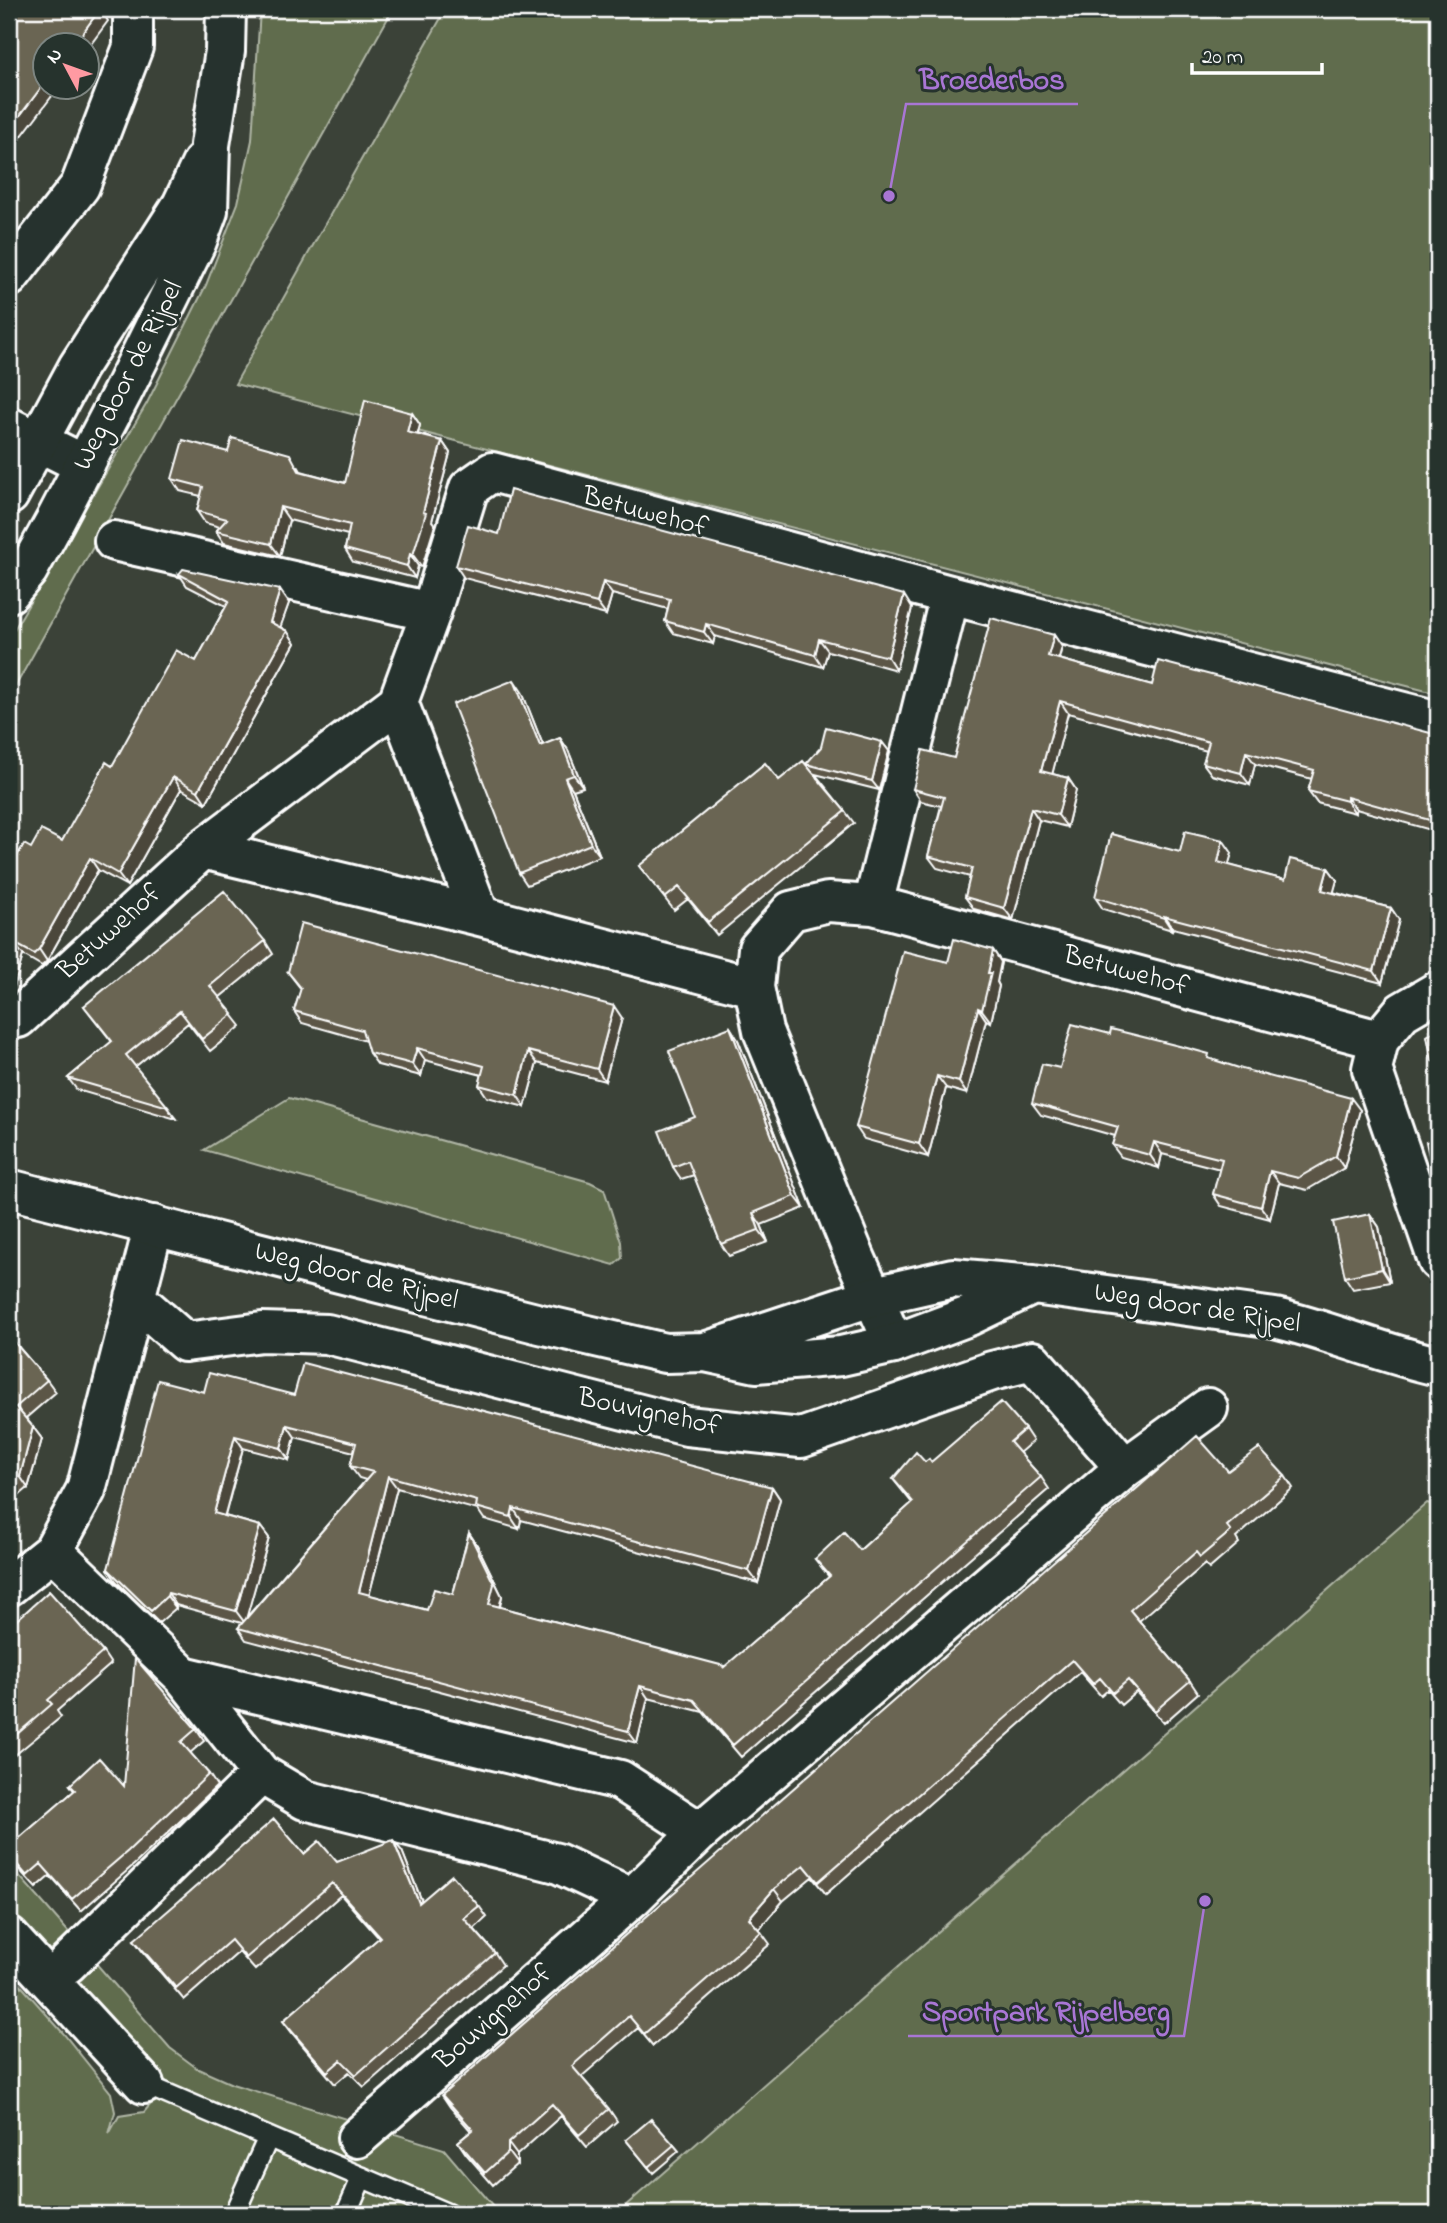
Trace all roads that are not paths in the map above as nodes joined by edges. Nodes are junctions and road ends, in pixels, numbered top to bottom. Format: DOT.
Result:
graph roads {
  1 [pos="133,9"];
  2 [pos="226,9"];
  3 [pos="210,145"];
  4 [pos="9,277"];
  5 [pos="24,434"];
  6 [pos="85,465"];
  7 [pos="9,495"];
  8 [pos="114,541"];
  9 [pos="9,593"];
  10 [pos="950,595"];
  11 [pos="431,612"];
  12 [pos="398,702"];
  13 [pos="1438,721"];
  14 [pos="203,849"];
  15 [pos="873,905"];
  16 [pos="480,916"];
  17 [pos="754,987"];
  18 [pos="1438,991"];
  19 [pos="18,1018"];
  20 [pos="1378,1040"];
  21 [pos="9,1189"];
  22 [pos="154,1225"];
  23 [pos="1438,1261"];
  24 [pos="1033,1284"];
  25 [pos="874,1296"];
  26 [pos="135,1298"];
  27 [pos="894,1344"];
  28 [pos="705,1352"];
  29 [pos="1438,1366"];
  30 [pos="1208,1408"];
  31 [pos="1125,1468"];
  32 [pos="53,1550"];
  33 [pos="9,1586"];
  34 [pos="183,1676"];
  35 [pos="261,1774"];
  36 [pos="700,1832"];
  37 [pos="632,1898"];
  38 [pos="9,1937"];
  39 [pos="67,1964"];
  40 [pos="144,2084"];
  41 [pos="268,2138"];
  42 [pos="357,2138"];
  43 [pos="362,2177"];
  44 [pos="234,2214"];
  45 [pos="346,2214"];
  46 [pos="449,2214"];
  1 -- 4 [label="street"];
  2 -- 3 [label="street, Weg door de Rijpel"];
  3 -- 5 [label="street, Weg door de Rijpel"];
  3 -- 6 [label="street, Weg door de Rijpel"];
  5 -- 6 [label="street"];
  5 -- 7 [label="street, Weg door de Rijpel"];
  6 -- 9 [label="street, Weg door de Rijpel"];
  8 -- 11 [label="street"];
  10 -- 11 [label="street, Betuwehof"];
  10 -- 13 [label="street, Betuwehof"];
  10 -- 15 [label="street"];
  11 -- 12 [label="street, Betuwehof"];
  12 -- 14 [label="street, Betuwehof"];
  12 -- 16 [label="street"];
  14 -- 16 [label="street"];
  14 -- 19 [label="street, Betuwehof"];
  15 -- 17 [label="street, Betuwehof"];
  15 -- 20 [label="street, Betuwehof"];
  16 -- 17 [label="street"];
  17 -- 25 [label="street, Betuwehof"];
  18 -- 20 [label="street"];
  20 -- 23 [label="street"];
  21 -- 22 [label="street, Weg door de Rijpel"];
  22 -- 26 [label="street"];
  22 -- 28 [label="street, Weg door de Rijpel"];
  24 -- 25 [label="street, Weg door de Rijpel"];
  24 -- 27 [label="street, Weg door de Rijpel"];
  24 -- 29 [label="street, Weg door de Rijpel"];
  25 -- 27 [label="street, Betuwehof"];
  25 -- 28 [label="street, Weg door de Rijpel"];
  26 -- 31 [label="street, Bouvignehof"];
  26 -- 32 [label="street"];
  27 -- 28 [label="street, Weg door de Rijpel"];
  30 -- 31 [label="street, Bouvignehof"];
  31 -- 36 [label="street, Bouvignehof"];
  32 -- 33 [label="street"];
  32 -- 34 [label="street"];
  34 -- 35 [label="street"];
  34 -- 36 [label="street"];
  35 -- 37 [label="street"];
  35 -- 39 [label="street"];
  36 -- 37 [label="street, Bouvignehof"];
  37 -- 42 [label="street, Bouvignehof"];
  38 -- 40 [label="street"];
  40 -- 41 [label="lane"];
  41 -- 43 [label="lane"];
  41 -- 44 [label="lane"];
  43 -- 45 [label="lane"];
  43 -- 46 [label="lane"];
}
